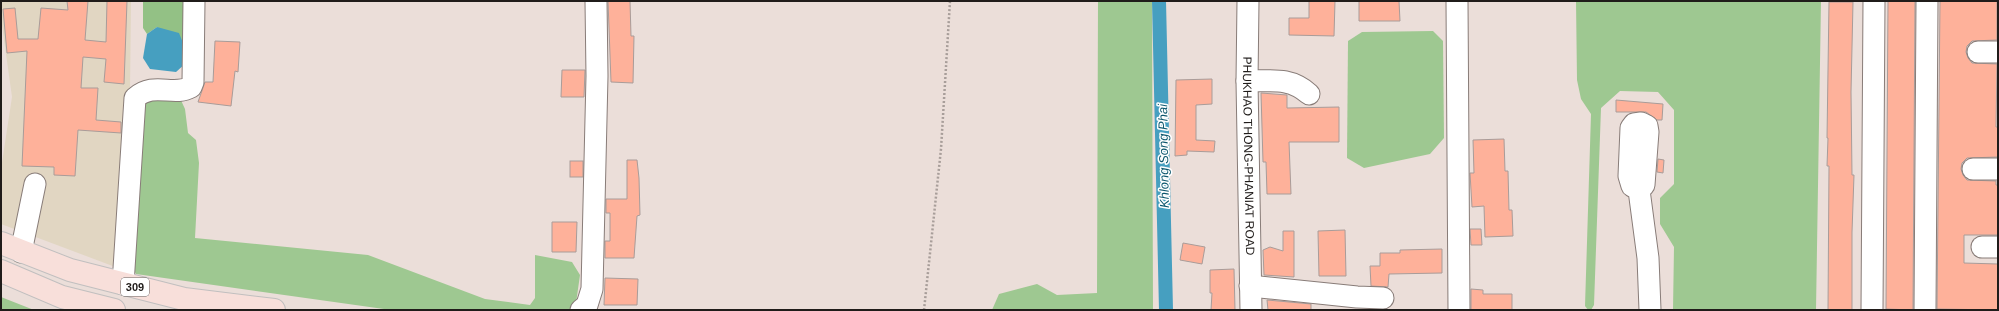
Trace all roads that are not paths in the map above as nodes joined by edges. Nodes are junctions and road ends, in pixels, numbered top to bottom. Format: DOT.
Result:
graph roads {
  1 [pos="194,1"];
  2 [pos="596,1"];
  3 [pos="1248,1"];
  4 [pos="1457,1"];
  5 [pos="1874,1"];
  6 [pos="1927,1"];
  7 [pos="1247,81"];
  8 [pos="1309,94"];
  9 [pos="1974,169"];
  10 [pos="1998,169"];
  11 [pos="35,184"];
  12 [pos="1639,190"];
  13 [pos="1,242"];
  14 [pos="21,252"];
  15 [pos="1,271"];
  16 [pos="123,284"];
  17 [pos="1250,286"];
  18 [pos="1383,298"];
  19 [pos="114,310"];
  20 [pos="274,310"];
  21 [pos="581,310"];
  22 [pos="1251,310"];
  23 [pos="1459,310"];
  24 [pos="1650,310"];
  25 [pos="1872,310"];
  26 [pos="1925,310"];
  1 -- 16 [label="street"];
  2 -- 21 [label="street"];
  3 -- 7 [label="street, PHUKHAO THONG-PHANIAT ROAD"];
  4 -- 23 [label="street"];
  5 -- 25 [label="street"];
  6 -- 26 [label="street"];
  7 -- 8 [label="street"];
  7 -- 17 [label="street, PHUKHAO THONG-PHANIAT ROAD"];
  9 -- 10 [label="street"];
  11 -- 14 [label="street"];
  12 -- 24 [label="street"];
  13 -- 14 [label="main road, 309"];
  14 -- 16 [label="main road, 309"];
  15 -- 19 [label="main road, 309"];
  16 -- 20 [label="main road, 309"];
  17 -- 18 [label="street"];
  17 -- 22 [label="street, PHUKHAO THONG-PHANIAT ROAD"];
}
